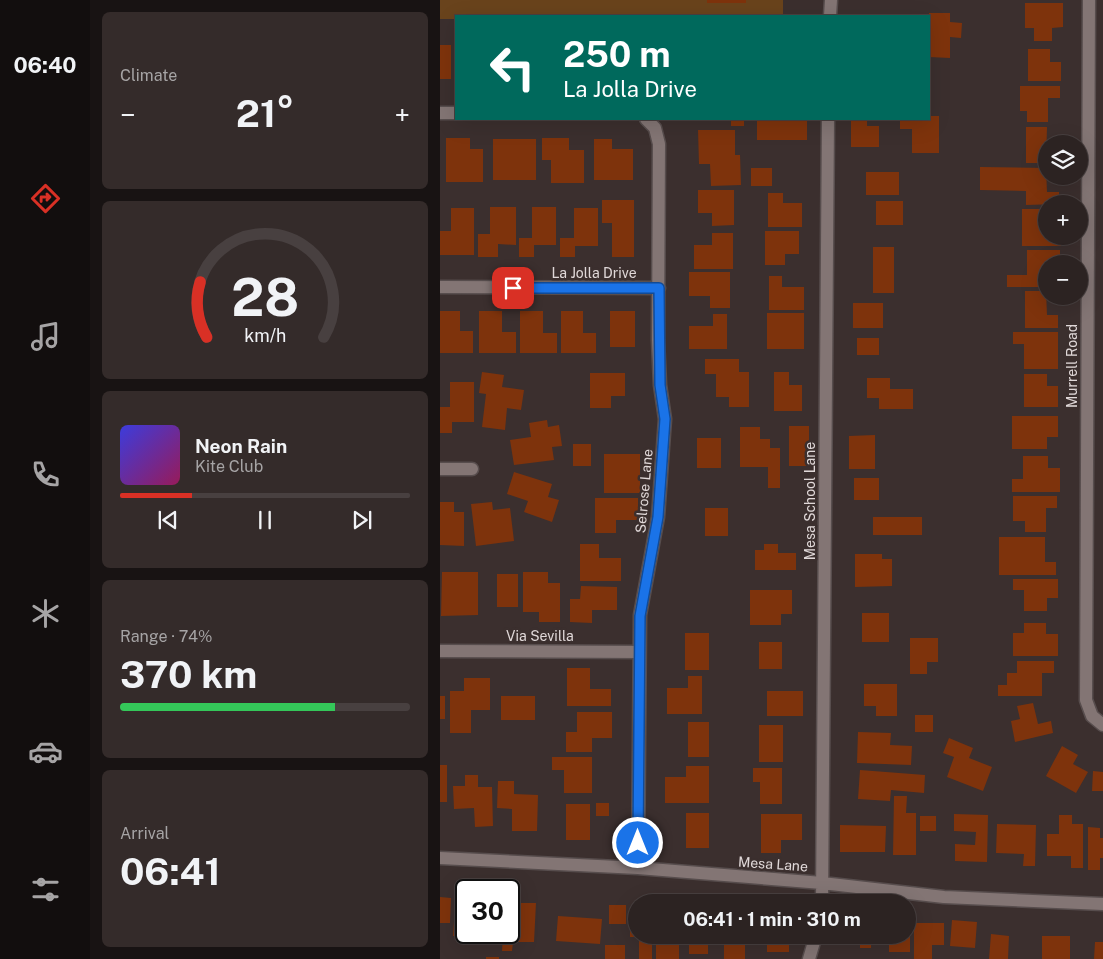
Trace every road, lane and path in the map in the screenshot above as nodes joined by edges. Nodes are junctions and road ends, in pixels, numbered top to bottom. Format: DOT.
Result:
graph roads {
  1 [pos="831,0"];
  2 [pos="1089,0"];
  3 [pos="830,15"];
  4 [pos="440,113"];
  5 [pos="455,113"];
  6 [pos="647,120"];
  7 [pos="828,120"];
  8 [pos="440,288"];
  9 [pos="659,288"];
  10 [pos="440,469"];
  11 [pos="472,469"];
  12 [pos="440,651"];
  13 [pos="639,652"];
  14 [pos="1103,725"];
  15 [pos="440,858"];
  16 [pos="638,868"];
  17 [pos="822,882"];
  18 [pos="822,894"];
  19 [pos="1103,904"];
  20 [pos="813,944"];
  21 [pos="809,959"];
  1 -- 3 [label="street"];
  2 -- 14 [label="street, Murrell Road"];
  4 -- 5 [label="street"];
  6 -- 9 [label="street, Selrose Lane"];
  7 -- 17 [label="street, Mesa School Lane"];
  8 -- 9 [label="street, La Jolla Drive"];
  9 -- 13 [label="street, Selrose Lane"];
  10 -- 11 [label="street"];
  12 -- 13 [label="street, Via Sevilla"];
  13 -- 16 [label="street, Selrose Lane"];
  15 -- 16 [label="street, Mesa Lane"];
  16 -- 17 [label="street, Mesa Lane"];
  17 -- 18 [label="street, Mesa School Lane"];
  17 -- 19 [label="street, Mesa Lane"];
  20 -- 21 [label="street"];
}
